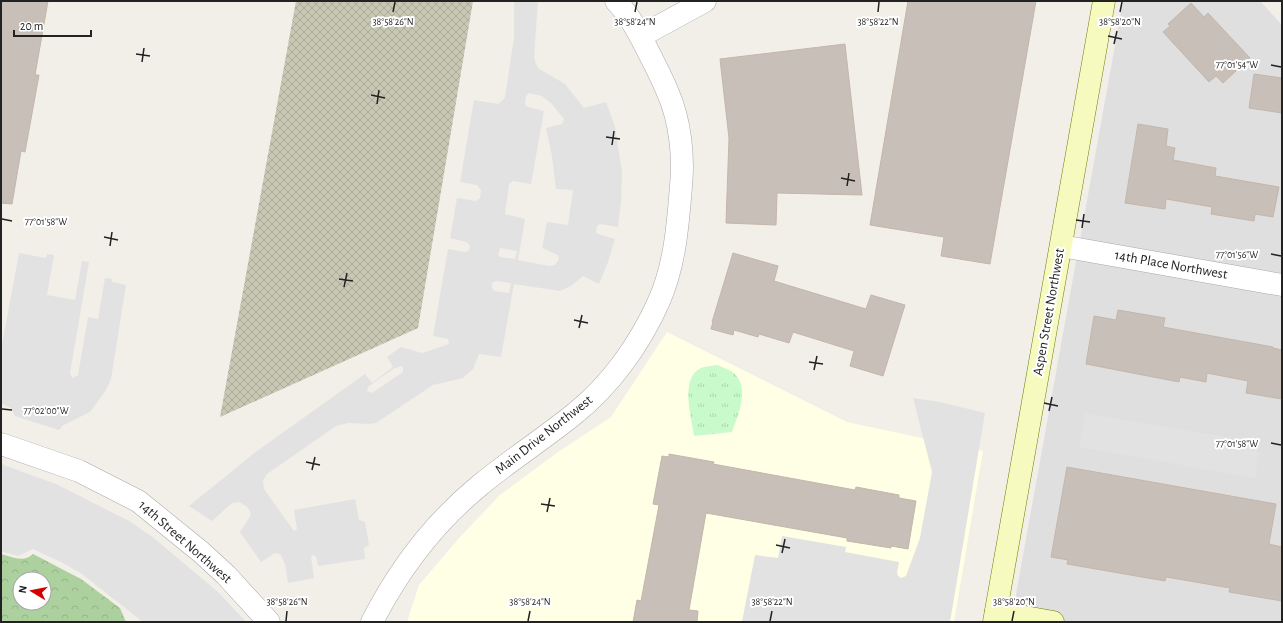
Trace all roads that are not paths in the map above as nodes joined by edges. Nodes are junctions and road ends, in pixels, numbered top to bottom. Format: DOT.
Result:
graph roads {
  1 [pos="616,1"];
  2 [pos="705,1"];
  3 [pos="1104,1"];
  4 [pos="641,36"];
  5 [pos="1061,246"];
  6 [pos="1282,285"];
  7 [pos="1,444"];
  8 [pos="995,617"];
  9 [pos="269,622"];
  10 [pos="372,622"];
  11 [pos="1053,622"];
  1 -- 4 [label="street, Main Drive Northwest"];
  2 -- 4 [label="street"];
  3 -- 5 [label="street, Aspen Street Northwest"];
  4 -- 10 [label="street, Main Drive Northwest"];
  5 -- 6 [label="street, 14th Place Northwest"];
  5 -- 8 [label="street, Aspen Street Northwest"];
  7 -- 9 [label="street, 14th Street Northwest"];
  8 -- 11 [label="street"];
}
